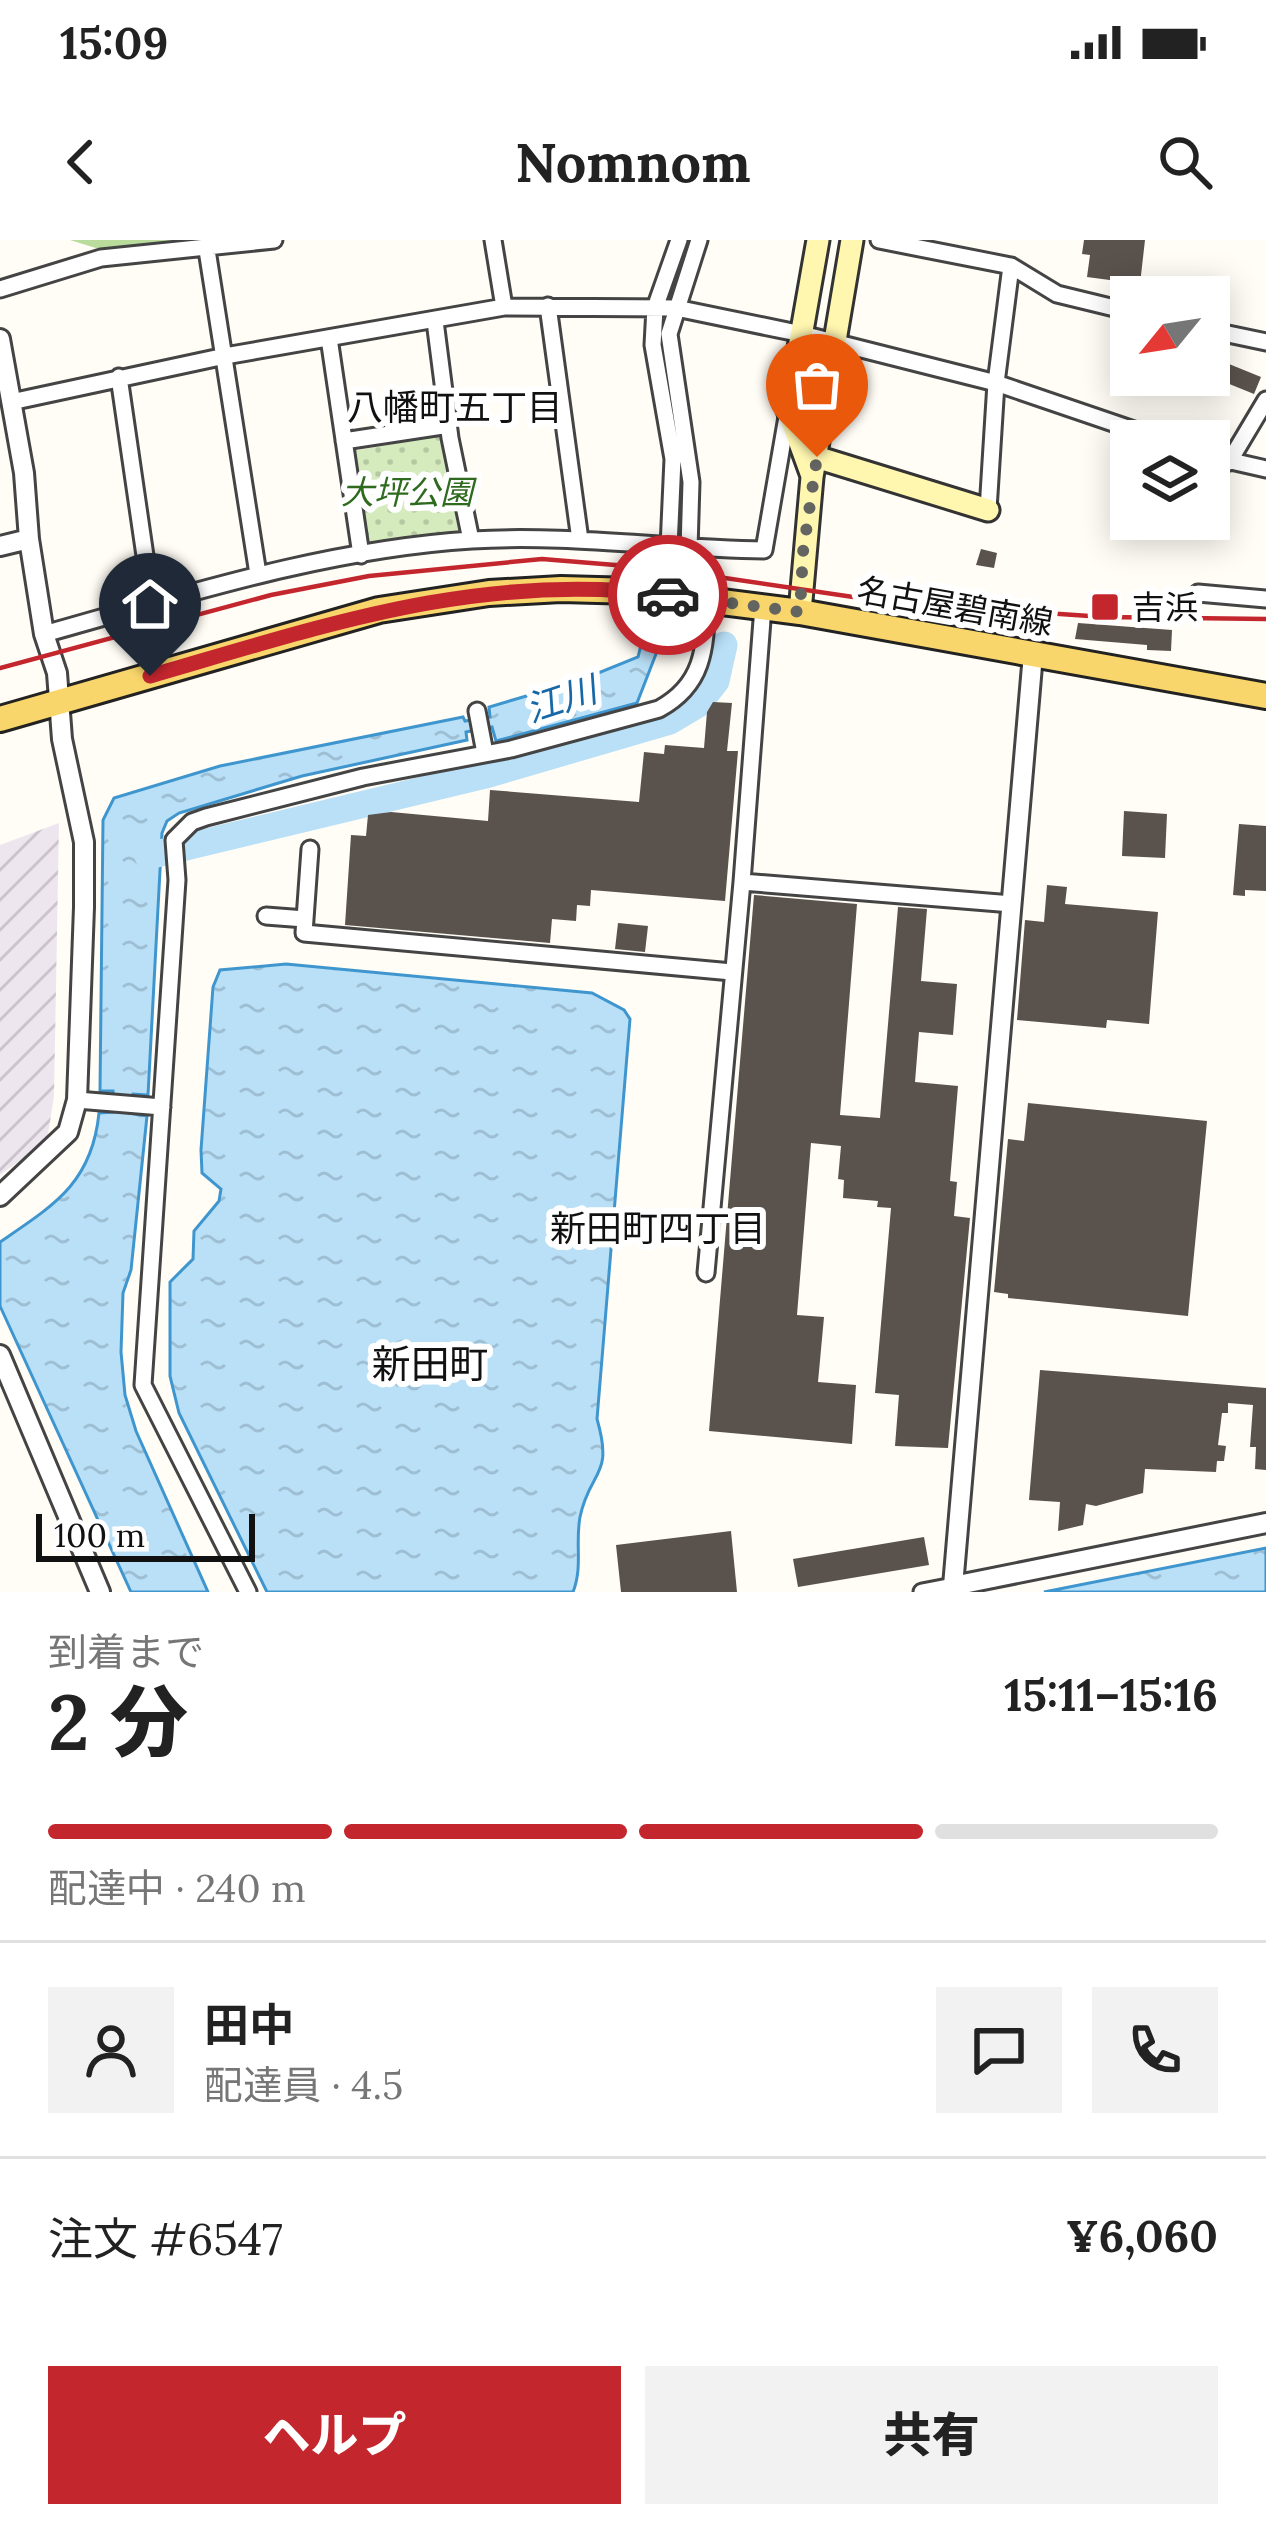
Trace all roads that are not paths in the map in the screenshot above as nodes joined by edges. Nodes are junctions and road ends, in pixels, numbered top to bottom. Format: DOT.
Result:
graph roads {
  1 [pos="274,240"];
  2 [pos="493,240"];
  3 [pos="679,240"];
  4 [pos="699,240"];
  5 [pos="818,240"];
  6 [pos="852,240"];
  7 [pos="879,240"];
  8 [pos="924,245"];
  9 [pos="207,250"];
  10 [pos="1011,266"];
  11 [pos="0,289"];
  12 [pos="548,306"];
  13 [pos="1110,307"];
  14 [pos="504,308"];
  15 [pos="655,308"];
  16 [pos="677,309"];
  17 [pos="436,321"];
  18 [pos="802,334"];
  19 [pos="1230,334"];
  20 [pos="329,338"];
  21 [pos="0,339"];
  22 [pos="1266,342"];
  23 [pos="836,344"];
  24 [pos="224,356"];
  25 [pos="119,377"];
  26 [pos="996,383"];
  27 [pos="1266,400"];
  28 [pos="11,402"];
  29 [pos="788,410"];
  30 [pos="1110,422"];
  31 [pos="449,425"];
  32 [pos="344,442"];
  33 [pos="1230,461"];
  34 [pos="1230,463"];
  35 [pos="814,467"];
  36 [pos="1266,469"];
  37 [pos="988,510"];
  38 [pos="28,539"];
  39 [pos="471,540"];
  40 [pos="580,540"];
  41 [pos="0,546"];
  42 [pos="679,548"];
  43 [pos="361,555"];
  44 [pos="258,574"];
  45 [pos="1198,593"];
  46 [pos="1266,599"];
  47 [pos="706,600"];
  48 [pos="152,604"];
  49 [pos="763,607"];
  50 [pos="800,612"];
  51 [pos="44,634"];
  52 [pos="1033,654"];
  53 [pos="1266,695"];
  54 [pos="58,703"];
  55 [pos="477,711"];
  56 [pos="0,719"];
  57 [pos="485,752"];
  58 [pos="310,849"];
  59 [pos="742,882"];
  60 [pos="1012,904"];
  61 [pos="266,916"];
  62 [pos="305,919"];
  63 [pos="732,972"];
  64 [pos="84,1101"];
  65 [pos="157,1106"];
  66 [pos="0,1196"];
  67 [pos="706,1273"];
  68 [pos="0,1355"];
  69 [pos="1266,1523"];
  70 [pos="952,1586"];
  71 [pos="100,1592"];
  72 [pos="248,1592"];
  73 [pos="922,1592"];
  1 -- 9 [label="street"];
  2 -- 14 [label="street"];
  3 -- 15 [label="street"];
  4 -- 16 [label="street"];
  5 -- 18 [label="main road"];
  6 -- 23 [label="main road"];
  7 -- 8 [label="street"];
  8 -- 10 [label="street"];
  9 -- 11 [label="street"];
  9 -- 24 [label="street"];
  10 -- 13 [label="street"];
  10 -- 26 [label="street"];
  12 -- 14 [label="street"];
  12 -- 15 [label="street"];
  12 -- 40 [label="street"];
  14 -- 17 [label="street"];
  15 -- 16 [label="street"];
  15 -- 42 [label="street"];
  16 -- 18 [label="street"];
  16 -- 42 [label="street"];
  17 -- 20 [label="street"];
  17 -- 31 [label="street"];
  18 -- 23 [label="street"];
  18 -- 29 [label="main road"];
  19 -- 22 [label="street"];
  20 -- 24 [label="street"];
  20 -- 32 [label="street"];
  21 -- 28 [label="street"];
  23 -- 26 [label="street"];
  23 -- 35 [label="main road"];
  24 -- 25 [label="street"];
  24 -- 44 [label="street"];
  25 -- 28 [label="street"];
  25 -- 48 [label="street"];
  26 -- 30 [label="street"];
  26 -- 37 [label="street"];
  27 -- 33 [label="street"];
  28 -- 38 [label="street"];
  29 -- 35 [label="main road"];
  29 -- 42 [label="street"];
  31 -- 32 [label="street"];
  31 -- 39 [label="street"];
  32 -- 43 [label="street"];
  34 -- 36 [label="street"];
  35 -- 37 [label="main road"];
  35 -- 50 [label="main road"];
  38 -- 41 [label="street"];
  38 -- 51 [label="street"];
  39 -- 40 [label="street"];
  39 -- 43 [label="street"];
  40 -- 42 [label="street"];
  43 -- 44 [label="street"];
  44 -- 48 [label="street"];
  45 -- 46 [label="street"];
  47 -- 49 [label="main road, 名古屋碧南線"];
  47 -- 54 [label="main road, 名古屋碧南線"];
  47 -- 57 [label="street"];
  48 -- 51 [label="street"];
  49 -- 50 [label="main road, 名古屋碧南線"];
  49 -- 59 [label="street"];
  50 -- 52 [label="main road, 名古屋碧南線"];
  51 -- 54 [label="street"];
  52 -- 53 [label="main road, 名古屋碧南線"];
  52 -- 60 [label="street"];
  54 -- 56 [label="main road, 名古屋碧南線"];
  54 -- 64 [label="street"];
  55 -- 57 [label="street"];
  57 -- 65 [label="street"];
  58 -- 62 [label="street"];
  59 -- 60 [label="street"];
  59 -- 63 [label="street"];
  60 -- 70 [label="street"];
  61 -- 62 [label="street"];
  62 -- 63 [label="street"];
  63 -- 67 [label="street"];
  64 -- 65 [label="street"];
  64 -- 66 [label="street"];
  65 -- 72 [label="street"];
  68 -- 71 [label="street"];
  69 -- 70 [label="street"];
  70 -- 73 [label="street"];
}
